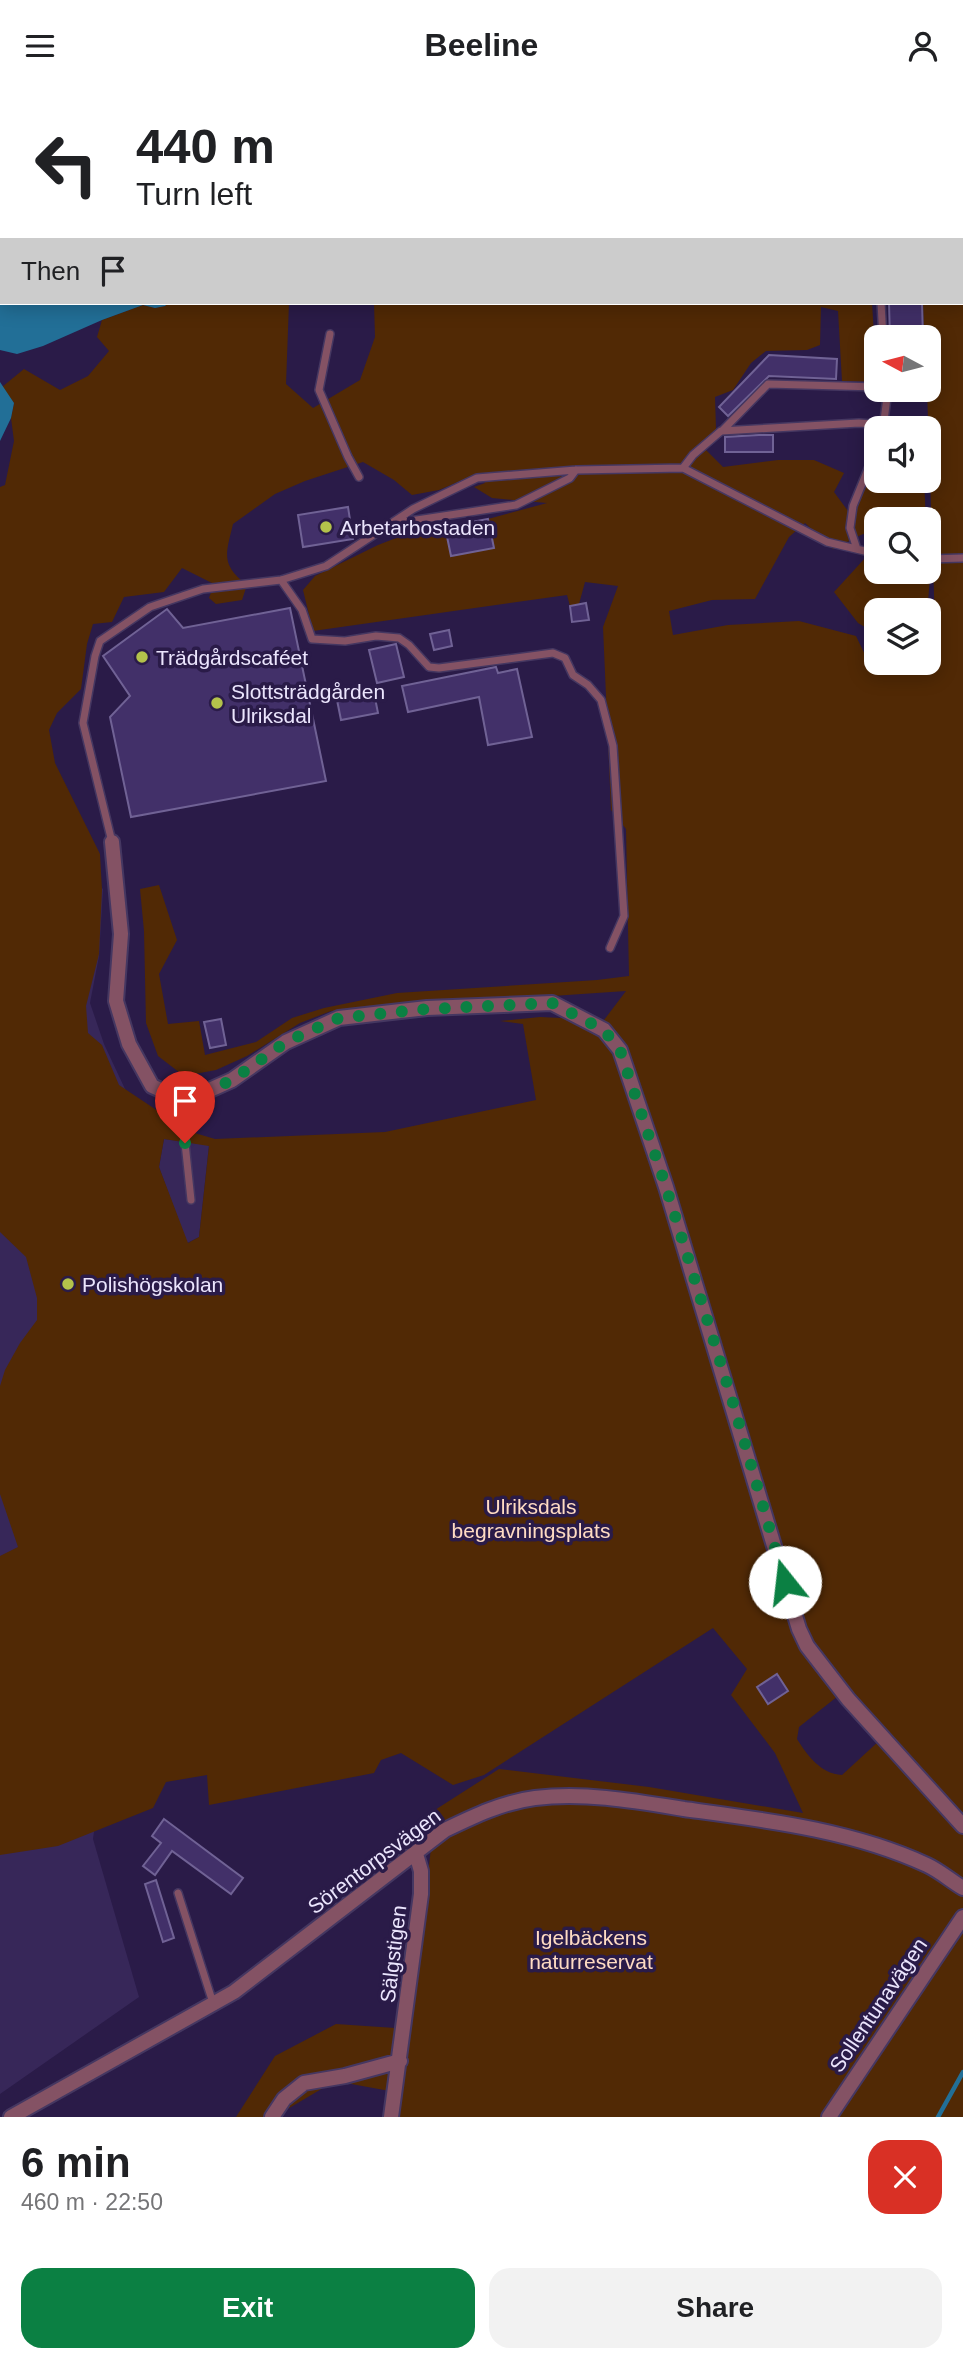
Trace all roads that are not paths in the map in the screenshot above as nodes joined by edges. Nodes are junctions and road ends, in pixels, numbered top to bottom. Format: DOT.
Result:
graph roads {
  1 [pos="881,305"];
  2 [pos="882,325"];
  3 [pos="330,334"];
  4 [pos="864,387"];
  5 [pos="864,424"];
  6 [pos="721,431"];
  7 [pos="683,468"];
  8 [pos="576,470"];
  9 [pos="359,477"];
  10 [pos="864,479"];
  11 [pos="388,524"];
  12 [pos="857,549"];
  13 [pos="864,551"];
  14 [pos="963,558"];
  15 [pos="941,559"];
  16 [pos="281,579"];
  17 [pos="112,842"];
  18 [pos="610,948"];
  19 [pos="185,1101"];
  20 [pos="191,1200"];
  21 [pos="963,1826"];
  22 [pos="416,1854"];
  23 [pos="963,1888"];
  24 [pos="178,1893"];
  25 [pos="963,1917"];
  26 [pos="213,2004"];
  27 [pos="400,2061"];
  28 [pos="11,2117"];
  29 [pos="272,2117"];
  30 [pos="391,2117"];
  31 [pos="828,2117"];
  1 -- 2 [label="lane"];
  3 -- 9 [label="lane"];
  4 -- 6 [label="lane"];
  5 -- 6 [label="lane"];
  6 -- 7 [label="lane"];
  7 -- 8 [label="lane"];
  7 -- 12 [label="lane"];
  8 -- 11 [label="lane"];
  8 -- 11 [label="lane"];
  10 -- 12 [label="lane"];
  11 -- 16 [label="lane"];
  12 -- 13 [label="lane"];
  14 -- 15 [label="lane"];
  16 -- 17 [label="lane"];
  16 -- 18 [label="lane"];
  17 -- 19 [label="street"];
  19 -- 20 [label="lane"];
  19 -- 21 [label="street"];
  22 -- 23 [label="street, Sörentorpsvägen"];
  22 -- 26 [label="street, Sörentorpsvägen"];
  22 -- 27 [label="street, Sälgstigen"];
  24 -- 26 [label="lane"];
  25 -- 31 [label="street, Sollentunavägen"];
  26 -- 28 [label="street, Sörentorpsvägen"];
  27 -- 29 [label="street"];
  27 -- 30 [label="street, Sälgstigen"];
}
